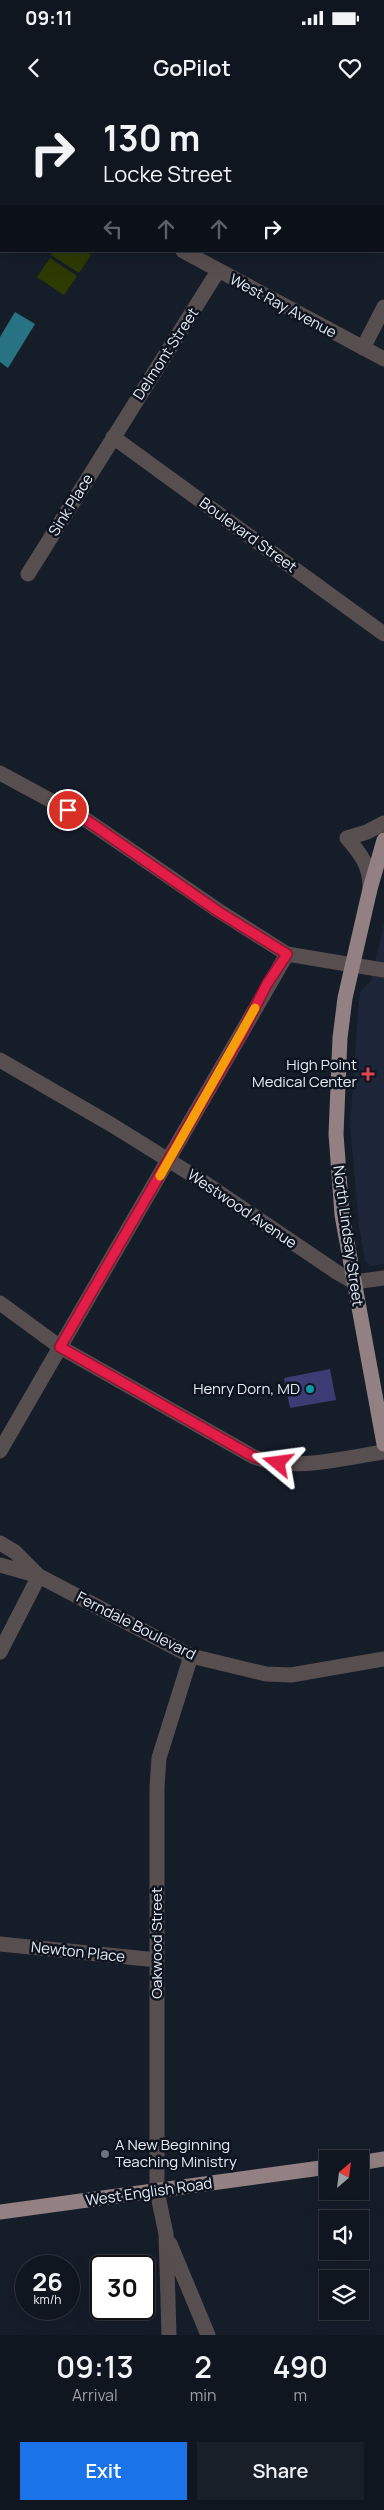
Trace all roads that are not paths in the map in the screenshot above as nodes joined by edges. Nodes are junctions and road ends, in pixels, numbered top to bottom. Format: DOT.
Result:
graph roads {
  1 [pos="185,252"];
  2 [pos="218,271"];
  3 [pos="384,307"];
  4 [pos="363,348"];
  5 [pos="384,359"];
  6 [pos="113,436"];
  7 [pos="28,574"];
  8 [pos="384,634"];
  9 [pos="0,773"];
  10 [pos="384,823"];
  11 [pos="384,840"];
  12 [pos="370,889"];
  13 [pos="287,954"];
  14 [pos="352,966"];
  15 [pos="384,970"];
  16 [pos="0,1060"];
  17 [pos="168,1161"];
  18 [pos="384,1278"];
  19 [pos="354,1282"];
  20 [pos="0,1303"];
  21 [pos="60,1347"];
  22 [pos="384,1444"];
  23 [pos="0,1451"];
  24 [pos="384,1452"];
  25 [pos="0,1543"];
  26 [pos="0,1564"];
  27 [pos="39,1576"];
  28 [pos="0,1652"];
  29 [pos="191,1656"];
  30 [pos="384,1659"];
  31 [pos="0,1944"];
  32 [pos="157,1960"];
  33 [pos="384,2159"];
  34 [pos="369,2161"];
  35 [pos="319,2168"];
  36 [pos="158,2191"];
  37 [pos="0,2212"];
  38 [pos="166,2234"];
  39 [pos="170,2335"];
  40 [pos="208,2335"];
  1 -- 2 [label="street, West Ray Avenue"];
  2 -- 4 [label="street, West Ray Avenue"];
  2 -- 6 [label="street, Delmont Street"];
  3 -- 4 [label="street"];
  4 -- 5 [label="street, West Ray Avenue"];
  6 -- 7 [label="street, Sink Place"];
  6 -- 8 [label="street, Boulevard Street"];
  9 -- 13 [label="street"];
  10 -- 12 [label="street"];
  11 -- 12 [label="main road, North Lindsay Street"];
  12 -- 14 [label="main road, North Lindsay Street"];
  13 -- 14 [label="street"];
  13 -- 17 [label="street"];
  14 -- 15 [label="street"];
  14 -- 19 [label="main road, North Lindsay Street"];
  16 -- 17 [label="street, Westwood Avenue"];
  17 -- 19 [label="street, Westwood Avenue"];
  17 -- 21 [label="street"];
  18 -- 19 [label="street"];
  19 -- 22 [label="main road, North Lindsay Street"];
  20 -- 21 [label="street"];
  21 -- 23 [label="street"];
  21 -- 24 [label="street"];
  25 -- 27 [label="street, Ferndale Boulevard"];
  26 -- 27 [label="street, Ferndale Boulevard"];
  27 -- 28 [label="street"];
  27 -- 29 [label="street, Ferndale Boulevard"];
  29 -- 30 [label="street, Ferndale Boulevard"];
  29 -- 32 [label="street, Oakwood Street"];
  31 -- 32 [label="street, Newton Place"];
  32 -- 36 [label="street, Oakwood Street"];
  33 -- 34 [label="main road"];
  35 -- 36 [label="main road, West English Road"];
  36 -- 37 [label="main road, West English Road"];
  36 -- 38 [label="street, Oakwood Street"];
  38 -- 39 [label="street, Oakwood Street"];
  38 -- 40 [label="street, Oakwood Street"];
}
